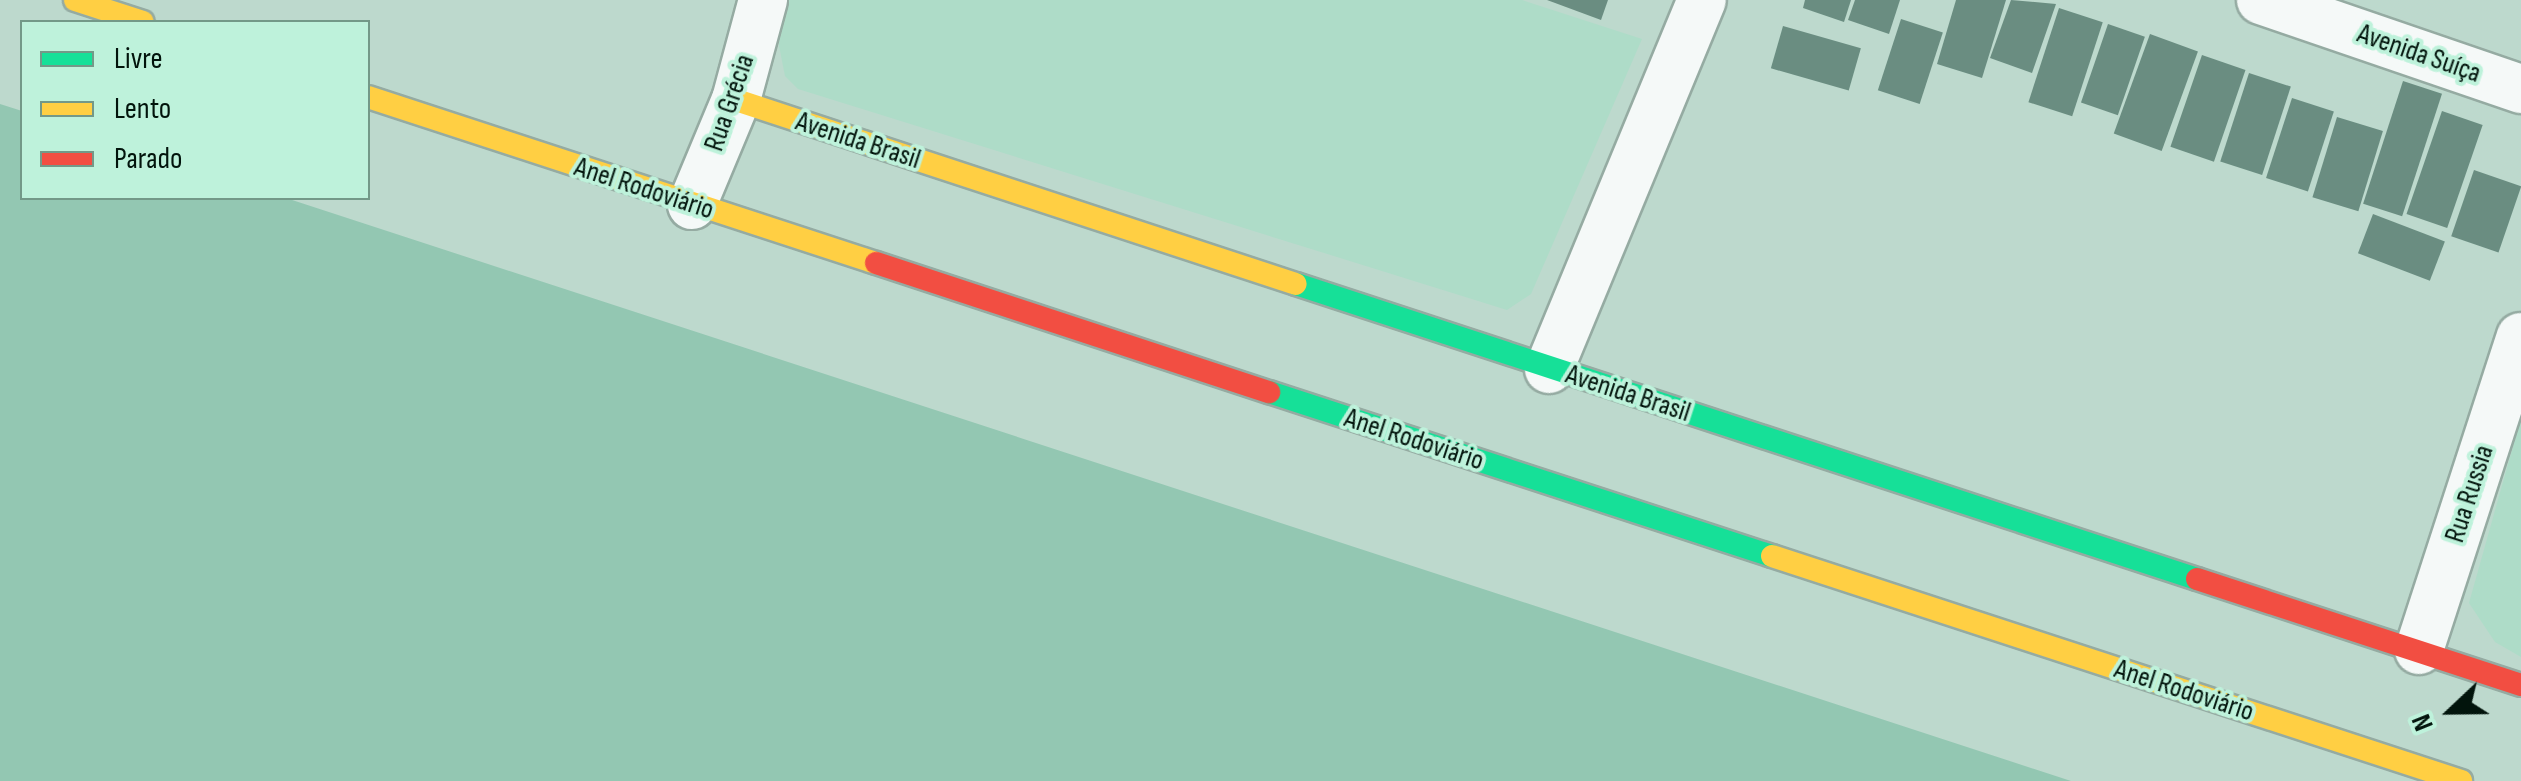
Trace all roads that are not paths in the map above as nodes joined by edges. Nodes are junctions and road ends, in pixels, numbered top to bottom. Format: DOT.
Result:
graph roads {
  1 [pos="76,0"];
  2 [pos="763,0"];
  3 [pos="1702,0"];
  4 [pos="2261,0"];
  5 [pos="137,20"];
  6 [pos="2521,89"];
  7 [pos="370,98"];
  8 [pos="736,100"];
  9 [pos="692,205"];
  10 [pos="2521,337"];
  11 [pos="1549,369"];
  12 [pos="2419,650"];
  13 [pos="2521,685"];
  14 [pos="2462,781"];
  1 -- 5 [label="main road"];
  2 -- 8 [label="street, Rua Grécia"];
  3 -- 11 [label="street"];
  4 -- 6 [label="street, Avenida Suíça"];
  7 -- 9 [label="main road, Anel Rodoviário"];
  8 -- 9 [label="street, Rua Grécia"];
  8 -- 11 [label="main road, Avenida Brasil"];
  9 -- 14 [label="main road, Anel Rodoviário"];
  10 -- 12 [label="street, Rua Russia"];
  11 -- 12 [label="main road, Avenida Brasil"];
  12 -- 13 [label="main road, Avenida Brasil"];
}
